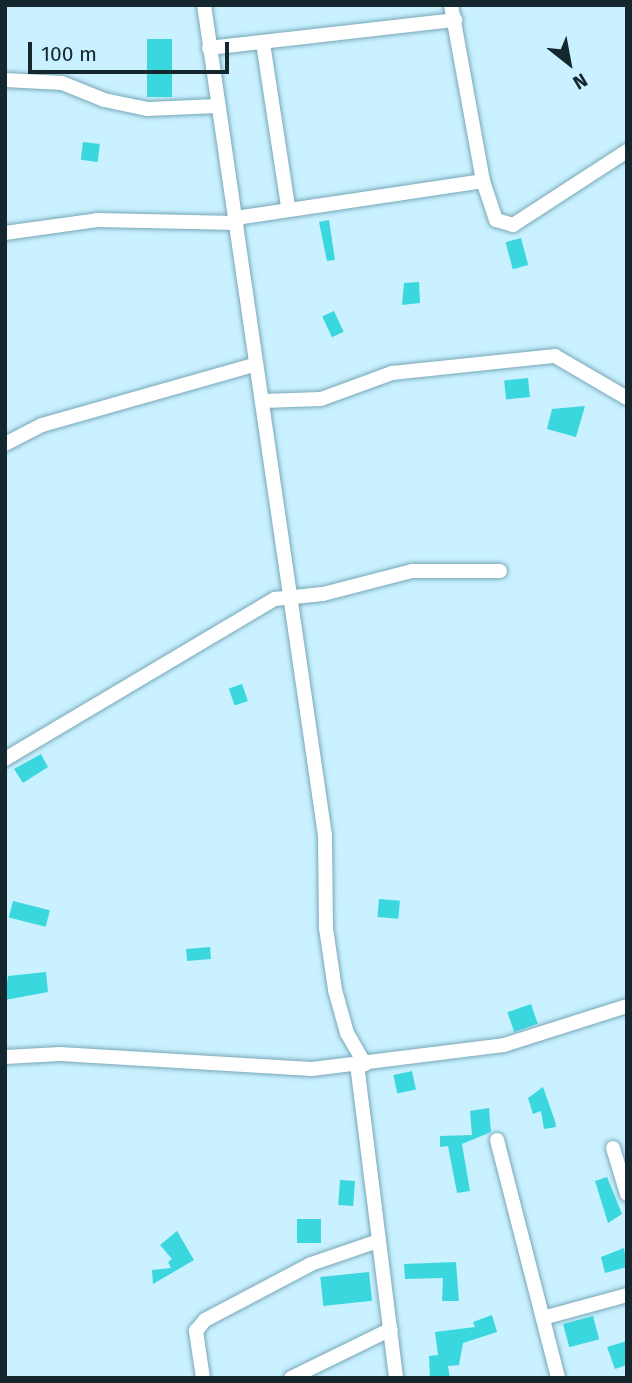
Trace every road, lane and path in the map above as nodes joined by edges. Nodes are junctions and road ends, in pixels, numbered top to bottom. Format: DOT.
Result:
graph roads {
  1 [pos="204,5"];
  2 [pos="453,12"];
  3 [pos="263,43"];
  4 [pos="209,48"];
  5 [pos="5,80"];
  6 [pos="217,106"];
  7 [pos="627,150"];
  8 [pos="483,181"];
  9 [pos="288,206"];
  10 [pos="236,221"];
  11 [pos="5,233"];
  12 [pos="254,365"];
  13 [pos="627,398"];
  14 [pos="263,401"];
  15 [pos="5,444"];
  16 [pos="500,571"];
  17 [pos="291,600"];
  18 [pos="5,759"];
  19 [pos="627,1006"];
  20 [pos="5,1057"];
  21 [pos="361,1064"];
  22 [pos="497,1140"];
  23 [pos="613,1148"];
  24 [pos="627,1194"];
  25 [pos="378,1241"];
  26 [pos="627,1295"];
  27 [pos="543,1318"];
  28 [pos="391,1329"];
  29 [pos="203,1378"];
  30 [pos="290,1378"];
  31 [pos="397,1378"];
  32 [pos="558,1378"];
  1 -- 4 [label="street"];
  2 -- 3 [label="street"];
  2 -- 8 [label="street"];
  3 -- 4 [label="street"];
  3 -- 9 [label="street"];
  4 -- 6 [label="street"];
  5 -- 6 [label="street"];
  6 -- 10 [label="street"];
  7 -- 8 [label="street"];
  8 -- 9 [label="street"];
  9 -- 10 [label="street"];
  10 -- 11 [label="street"];
  10 -- 12 [label="street"];
  12 -- 14 [label="street"];
  12 -- 15 [label="street"];
  13 -- 14 [label="street"];
  14 -- 17 [label="street"];
  16 -- 17 [label="street"];
  17 -- 18 [label="street"];
  17 -- 21 [label="street"];
  19 -- 21 [label="street"];
  20 -- 21 [label="street"];
  21 -- 25 [label="street"];
  22 -- 27 [label="street"];
  23 -- 24 [label="street"];
  25 -- 28 [label="street"];
  25 -- 29 [label="street"];
  26 -- 27 [label="street"];
  27 -- 32 [label="street"];
  28 -- 30 [label="street"];
  28 -- 31 [label="street"];
}
